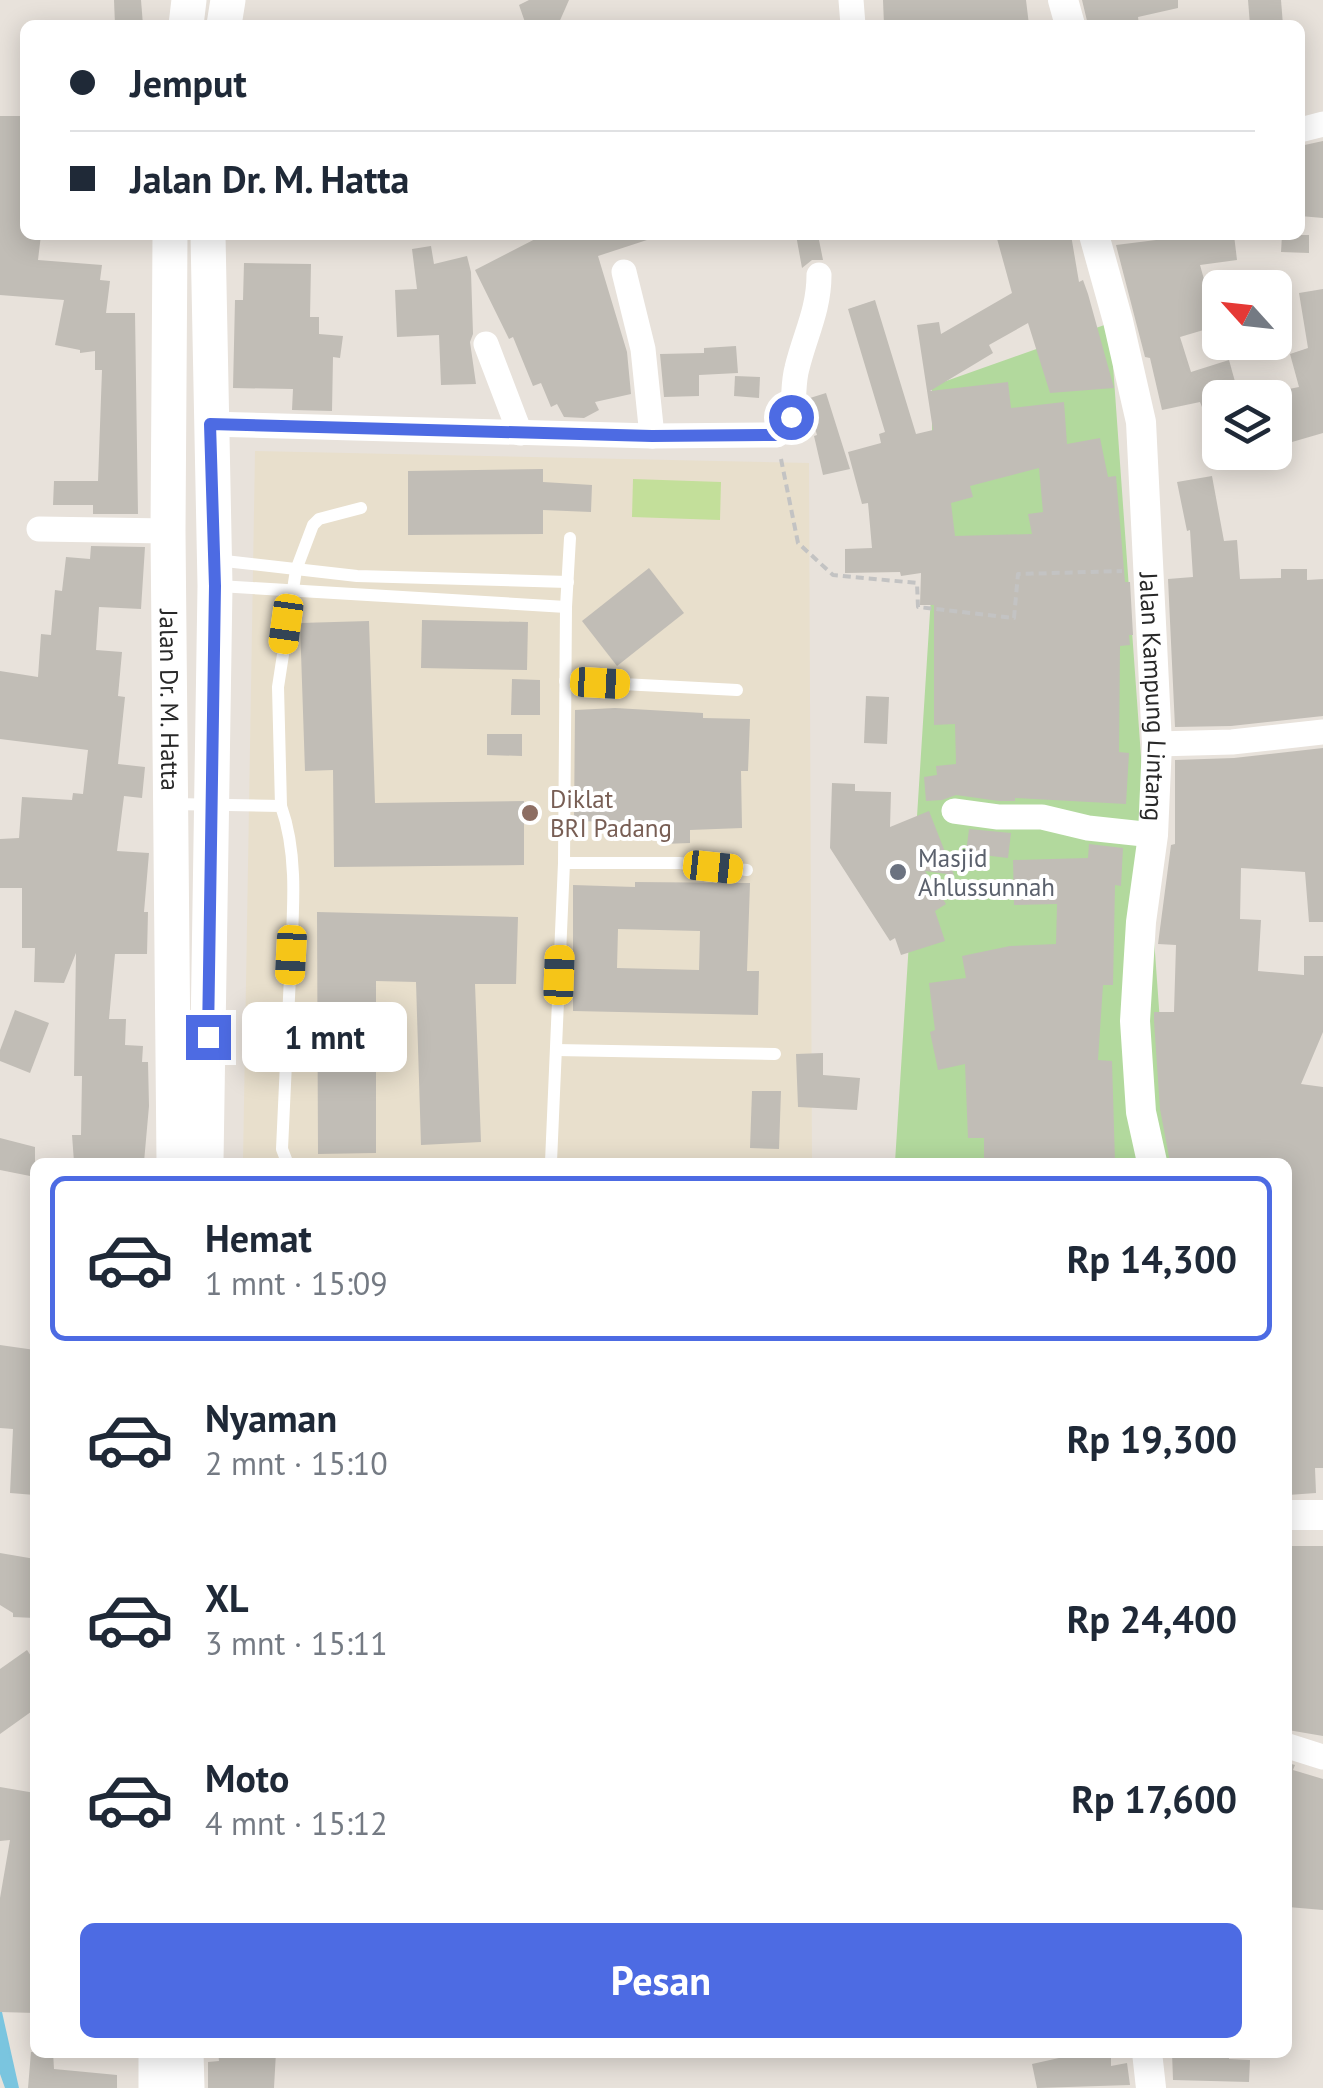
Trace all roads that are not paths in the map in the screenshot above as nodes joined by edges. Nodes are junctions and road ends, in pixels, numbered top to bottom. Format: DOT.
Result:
graph roads {
  1 [pos="1095,240"];
  2 [pos="170,246"];
  3 [pos="208,246"];
  4 [pos="624,272"];
  5 [pos="818,274"];
  6 [pos="486,344"];
  7 [pos="210,424"];
  8 [pos="520,432"];
  9 [pos="652,436"];
  10 [pos="361,508"];
  11 [pos="39,528"];
  12 [pos="168,531"];
  13 [pos="570,538"];
  14 [pos="296,570"];
  15 [pos="214,573"];
  16 [pos="357,576"];
  17 [pos="568,582"];
  18 [pos="290,593"];
  19 [pos="356,597"];
  20 [pos="566,607"];
  21 [pos="566,682"];
  22 [pos="738,690"];
  23 [pos="1323,732"];
  24 [pos="1157,744"];
  25 [pos="170,804"];
  26 [pos="210,804"];
  27 [pos="281,806"];
  28 [pos="954,811"];
  29 [pos="1153,835"];
  30 [pos="564,863"];
  31 [pos="747,870"];
  32 [pos="556,1050"];
  33 [pos="775,1054"];
  34 [pos="174,1158"];
  35 [pos="206,1158"];
  36 [pos="285,1158"];
  37 [pos="551,1158"];
  38 [pos="1151,1158"];
  39 [pos="1292,1514"];
  40 [pos="1323,1514"];
  41 [pos="1292,1747"];
  42 [pos="1323,1758"];
  43 [pos="156,2058"];
  44 [pos="186,2058"];
  45 [pos="1148,2058"];
  46 [pos="156,2088"];
  47 [pos="187,2088"];
  48 [pos="1150,2088"];
  1 -- 24 [label="street, Jalan Kampung Lintang"];
  2 -- 3 [label="main road"];
  2 -- 12 [label="main road, Jalan Dr. M. Hatta"];
  3 -- 7 [label="main road, Jalan Dr. M. Hatta"];
  4 -- 9 [label="street"];
  5 -- 9 [label="street"];
  6 -- 8 [label="street"];
  7 -- 8 [label="street"];
  7 -- 15 [label="main road, Jalan Dr. M. Hatta"];
  8 -- 9 [label="street"];
  10 -- 14 [label="lane"];
  11 -- 12 [label="street"];
  12 -- 25 [label="main road, Jalan Dr. M. Hatta"];
  13 -- 17 [label="lane"];
  14 -- 15 [label="lane"];
  14 -- 16 [label="lane"];
  14 -- 18 [label="lane"];
  15 -- 18 [label="lane"];
  15 -- 26 [label="main road, Jalan Dr. M. Hatta"];
  16 -- 17 [label="lane"];
  16 -- 19 [label="lane"];
  17 -- 20 [label="lane"];
  18 -- 19 [label="lane"];
  18 -- 27 [label="lane"];
  19 -- 20 [label="lane"];
  20 -- 21 [label="lane"];
  21 -- 22 [label="lane"];
  21 -- 30 [label="lane"];
  23 -- 24 [label="street"];
  24 -- 29 [label="street, Jalan Kampung Lintang"];
  25 -- 26 [label="lane"];
  25 -- 34 [label="main road, Jalan Dr. M. Hatta"];
  26 -- 27 [label="lane"];
  26 -- 35 [label="main road, Jalan Dr. M. Hatta"];
  27 -- 36 [label="lane"];
  28 -- 29 [label="street"];
  29 -- 38 [label="street, Jalan Kampung Lintang"];
  30 -- 31 [label="lane"];
  30 -- 32 [label="lane"];
  32 -- 33 [label="lane"];
  32 -- 37 [label="lane"];
  39 -- 40 [label="street"];
  41 -- 42 [label="street"];
  43 -- 46 [label="main road"];
  44 -- 47 [label="main road"];
  45 -- 48 [label="street"];
}
